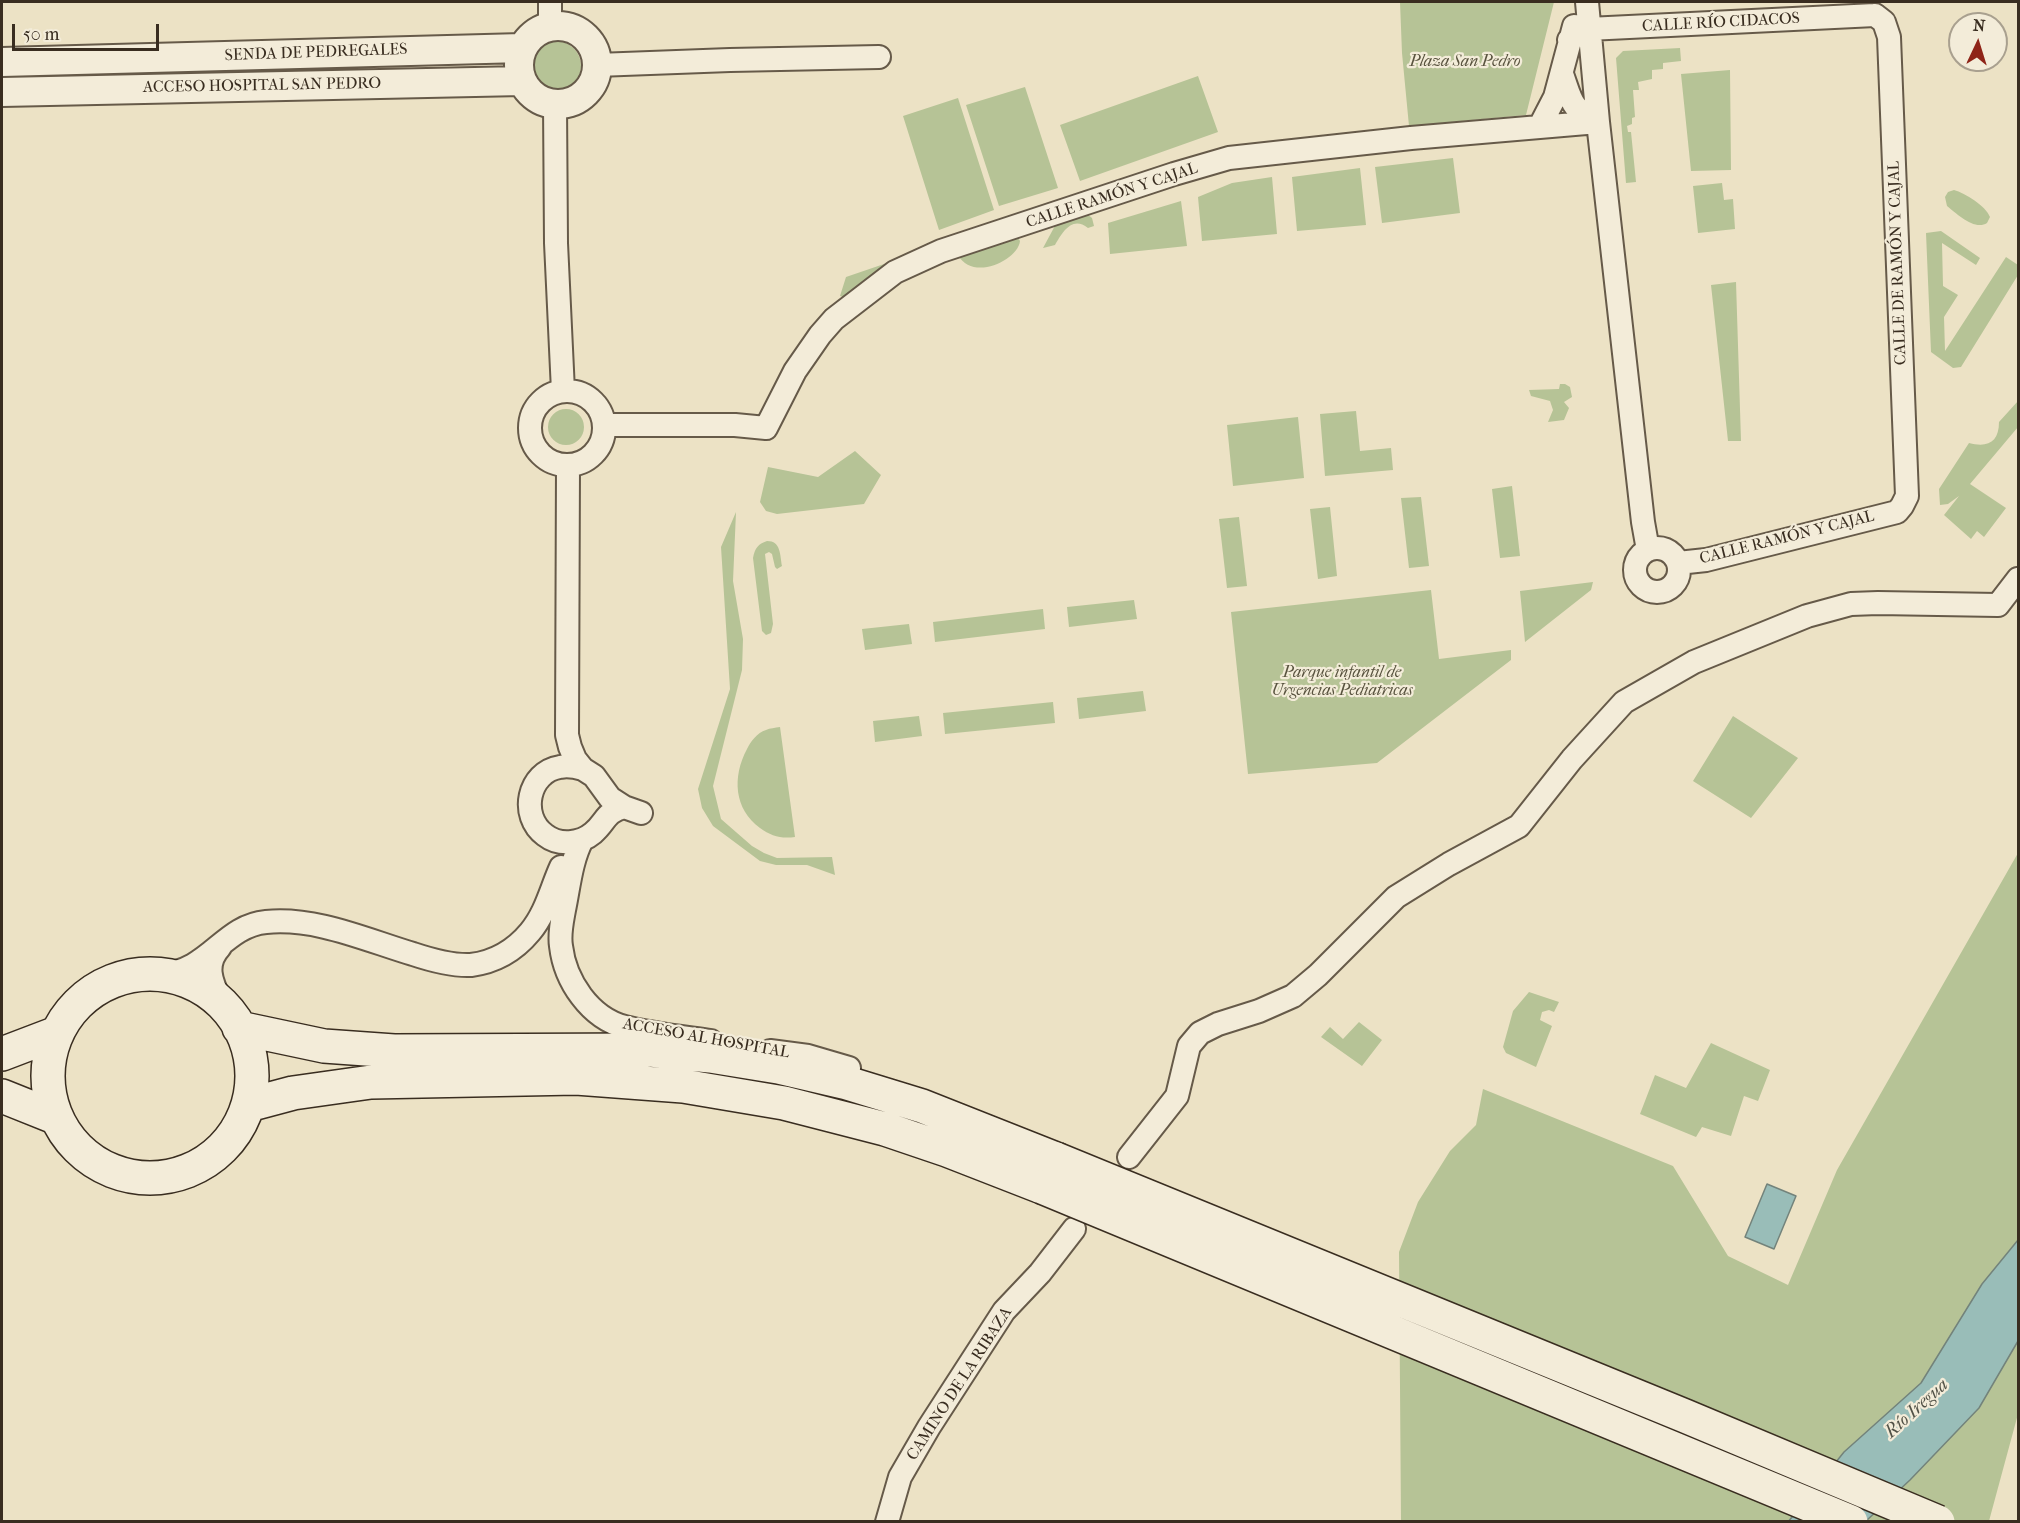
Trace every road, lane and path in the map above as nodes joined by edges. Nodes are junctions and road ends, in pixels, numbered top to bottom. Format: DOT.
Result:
graph roads {
  1 [pos="1581,2"];
  2 [pos="1587,2"];
  3 [pos="1880,8"];
  4 [pos="550,14"];
  5 [pos="1579,34"];
  6 [pos="522,48"];
  7 [pos="879,57"];
  8 [pos="2,62"];
  9 [pos="597,65"];
  10 [pos="1562,74"];
  11 [pos="522,81"];
  12 [pos="2,92"];
  13 [pos="555,104"];
  14 [pos="1598,122"];
  15 [pos="1540,126"];
  16 [pos="563,391"];
  17 [pos="604,425"];
  18 [pos="568,466"];
  19 [pos="1896,512"];
  20 [pos="1648,550"];
  21 [pos="1678,562"];
  22 [pos="2019,579"];
  23 [pos="567,735"];
  24 [pos="584,769"];
  25 [pos="552,770"];
  26 [pos="602,786"];
  27 [pos="601,823"];
  28 [pos="546,836"];
  29 [pos="582,840"];
  30 [pos="560,868"];
  31 [pos="225,941"];
  32 [pos="162,974"];
  33 [pos="220,1000"];
  34 [pos="239,1028"];
  35 [pos="57,1033"];
  36 [pos="2,1054"];
  37 [pos="2,1096"];
  38 [pos="248,1105"];
  39 [pos="922,1106"];
  40 [pos="57,1118"];
  41 [pos="1131,1155"];
  42 [pos="1049,1173"];
  43 [pos="1074,1229"];
  44 [pos="887,1521"];
  45 [pos="1851,1521"];
  46 [pos="1938,1521"];
  1 -- 5 [label="street"];
  2 -- 5 [label="street"];
  3 -- 5 [label="street, CALLE RÍO CIDACOS"];
  3 -- 19 [label="street, CALLE DE RAMÓN Y CAJAL"];
  4 -- 6 [label="street"];
  4 -- 9 [label="street"];
  5 -- 10 [label="street"];
  5 -- 14 [label="street"];
  6 -- 8 [label="street, SENDA DE PEDREGALES"];
  6 -- 11 [label="street"];
  7 -- 9 [label="street"];
  9 -- 13 [label="street"];
  10 -- 14 [label="street"];
  10 -- 15 [label="street"];
  11 -- 12 [label="street, ACCESO HOSPITAL SAN PEDRO"];
  11 -- 13 [label="street"];
  13 -- 16 [label="street"];
  14 -- 15 [label="street, CALLE RAMÓN Y CAJAL"];
  14 -- 20 [label="street"];
  15 -- 17 [label="street, CALLE RAMÓN Y CAJAL"];
  16 -- 17 [label="street"];
  16 -- 18 [label="street"];
  17 -- 18 [label="street"];
  18 -- 23 [label="street"];
  19 -- 21 [label="street, CALLE RAMÓN Y CAJAL"];
  20 -- 21 [label="street"];
  20 -- 21 [label="street"];
  22 -- 41 [label="street"];
  23 -- 24 [label="street"];
  23 -- 25 [label="street"];
  24 -- 25 [label="street"];
  24 -- 26 [label="street"];
  25 -- 28 [label="street"];
  26 -- 27 [label="street"];
  26 -- 27 [label="street"];
  27 -- 29 [label="street"];
  28 -- 29 [label="street"];
  28 -- 30 [label="street"];
  29 -- 30 [label="street"];
  29 -- 39 [label="street, ACCESO AL HOSPITAL"];
  30 -- 31 [label="street"];
  31 -- 32 [label="street"];
  31 -- 33 [label="street"];
  32 -- 33 [label="main road"];
  32 -- 35 [label="main road"];
  33 -- 34 [label="main road"];
  34 -- 38 [label="main road"];
  34 -- 39 [label="main road"];
  35 -- 36 [label="main road"];
  35 -- 40 [label="main road"];
  37 -- 40 [label="main road"];
  38 -- 40 [label="main road"];
  38 -- 42 [label="main road"];
  39 -- 42 [label="main road"];
  42 -- 45 [label="main road, bridge"];
  42 -- 46 [label="main road, bridge"];
  43 -- 44 [label="street, CAMINO DE LA RIBAZA"];
}
